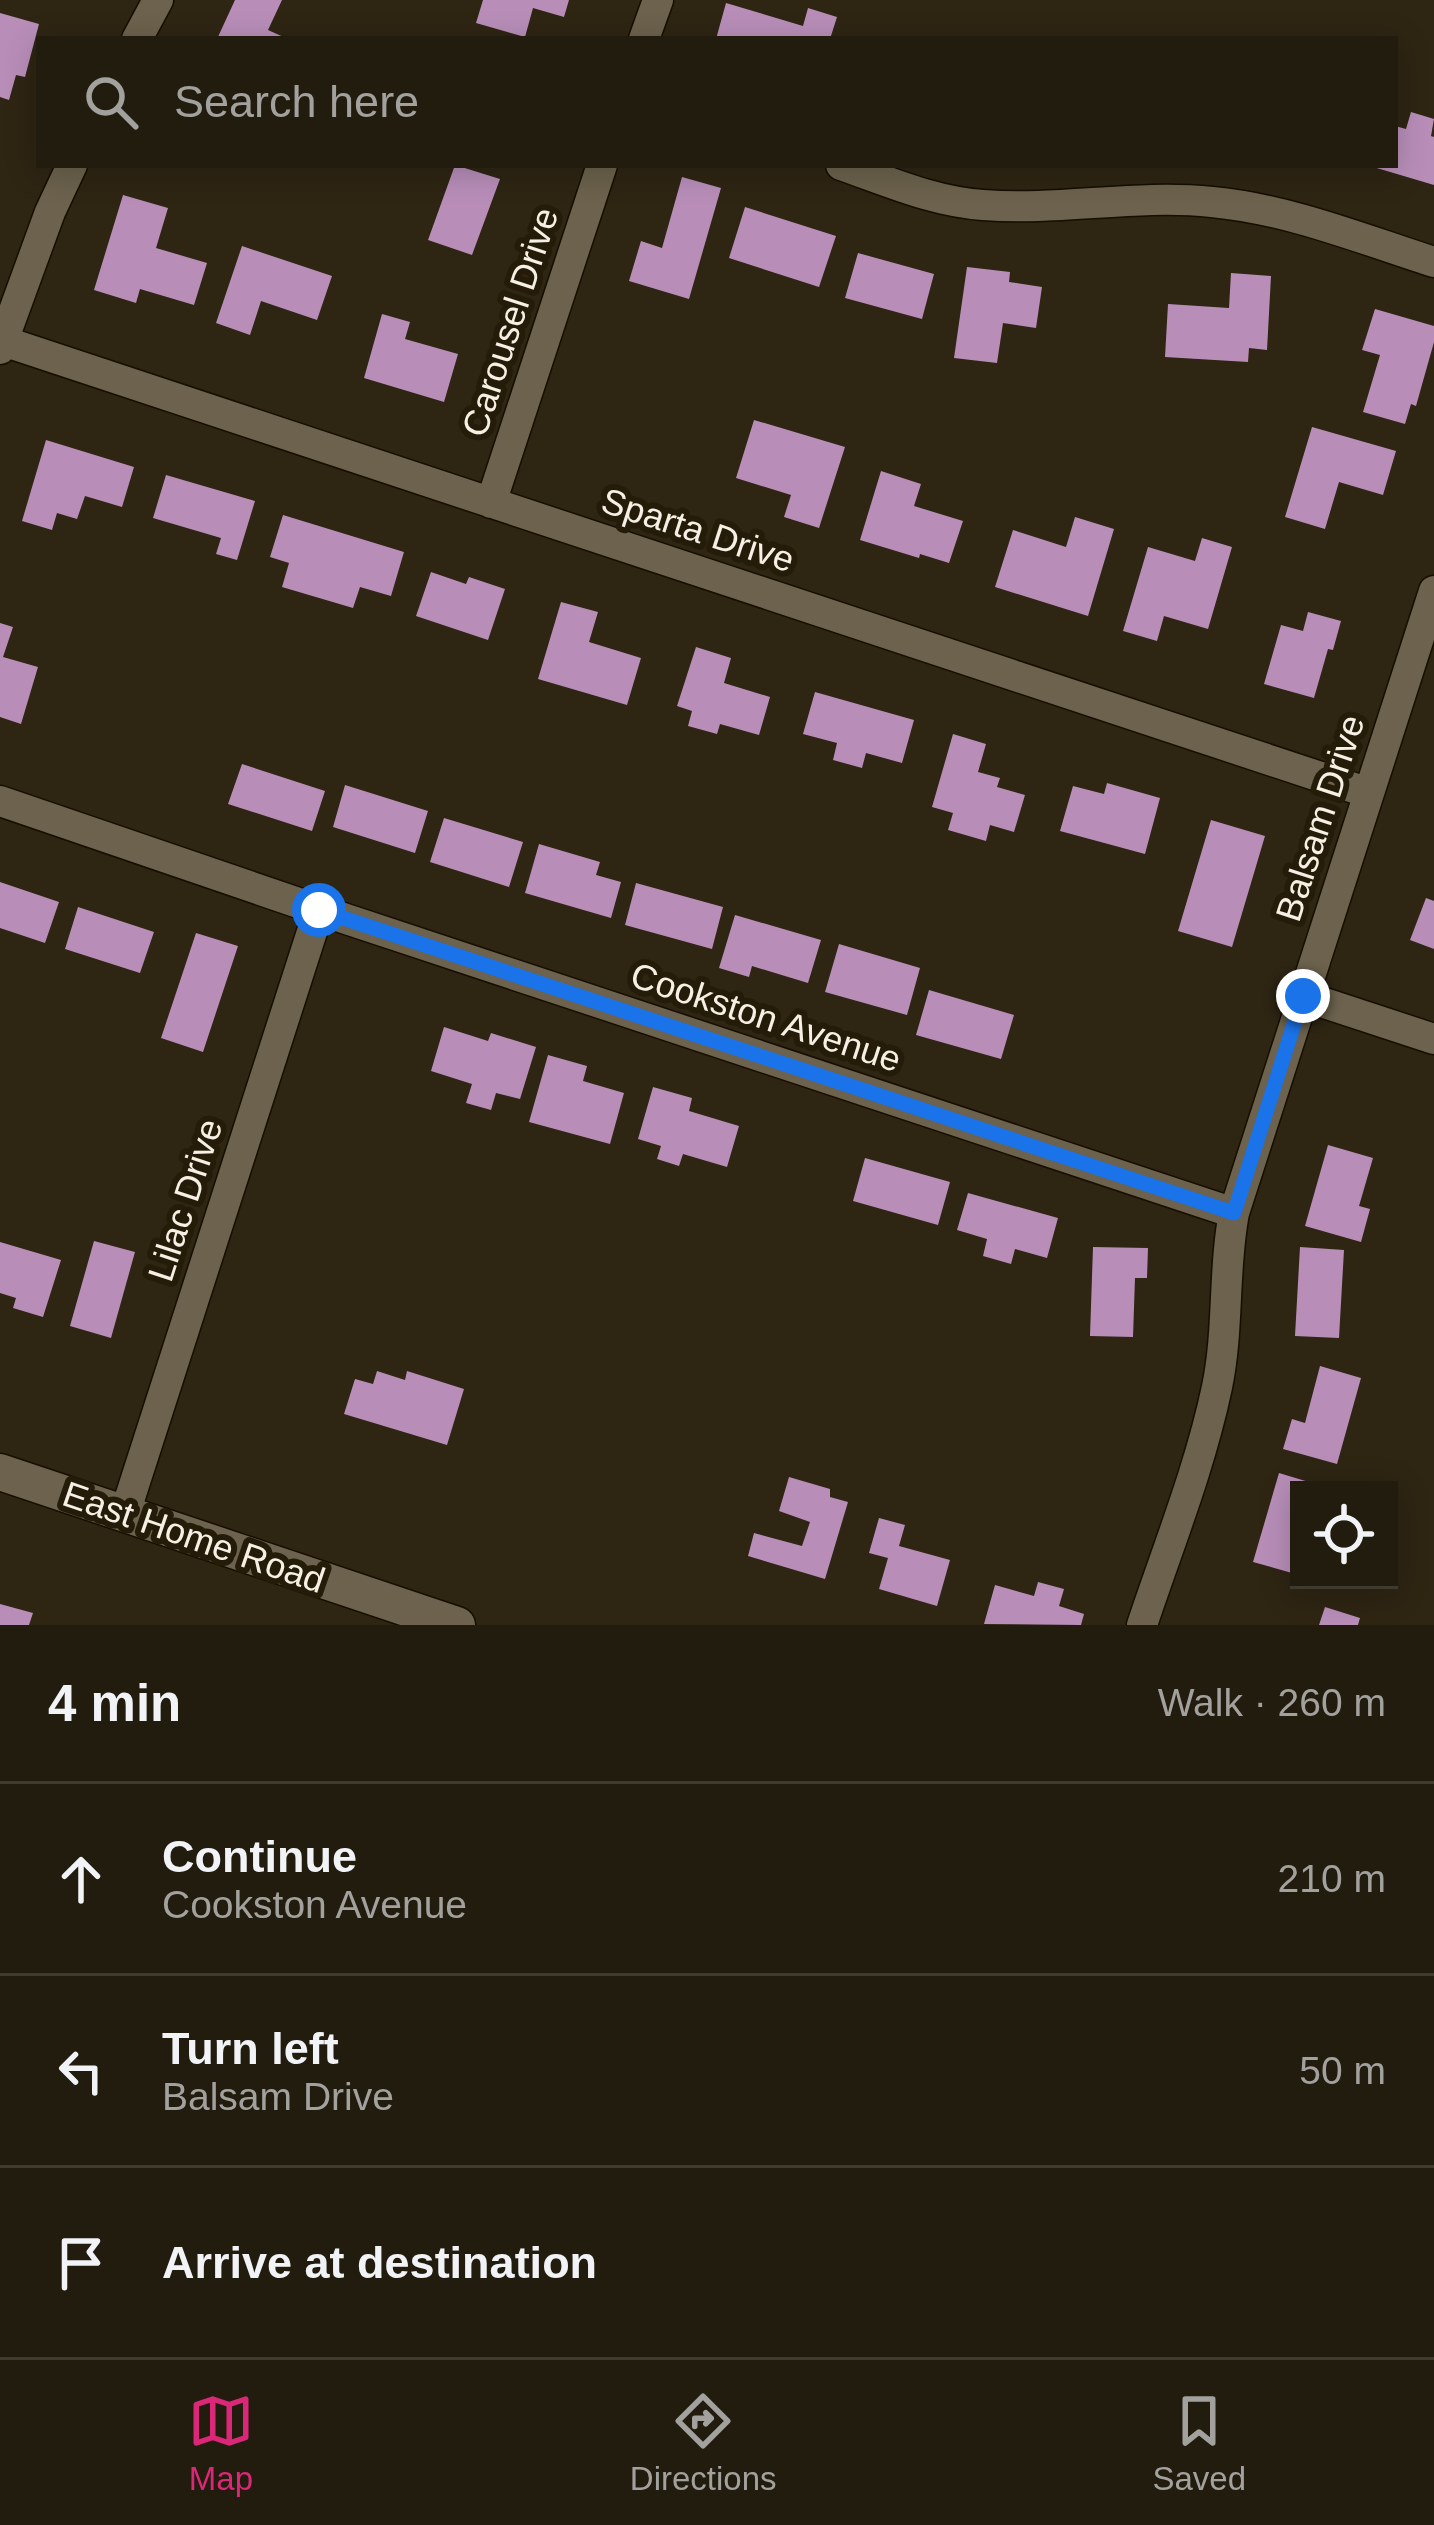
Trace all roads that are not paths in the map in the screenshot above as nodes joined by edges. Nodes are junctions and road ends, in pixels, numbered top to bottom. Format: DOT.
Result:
graph roads {
  1 [pos="158,0"];
  2 [pos="658,0"];
  3 [pos="139,36"];
  4 [pos="645,36"];
  5 [pos="70,168"];
  6 [pos="601,168"];
  7 [pos="850,168"];
  8 [pos="1434,262"];
  9 [pos="1,345"];
  10 [pos="491,503"];
  11 [pos="1434,591"];
  12 [pos="1369,793"];
  13 [pos="0,801"];
  14 [pos="319,910"];
  15 [pos="1303,996"];
  16 [pos="1434,1039"];
  17 [pos="1234,1213"];
  18 [pos="0,1472"];
  19 [pos="124,1513"];
  20 [pos="457,1625"];
  21 [pos="1142,1625"];
  1 -- 3 [label="street"];
  2 -- 4 [label="street"];
  5 -- 9 [label="street"];
  6 -- 10 [label="street, Carousel Drive"];
  7 -- 8 [label="street"];
  9 -- 10 [label="street, Sparta Drive"];
  10 -- 12 [label="street, Sparta Drive"];
  11 -- 12 [label="street, Balsam Drive"];
  12 -- 15 [label="street, Balsam Drive"];
  13 -- 14 [label="street, Cookston Avenue"];
  14 -- 17 [label="street, Cookston Avenue"];
  14 -- 19 [label="street, Lilac Drive"];
  15 -- 16 [label="street"];
  15 -- 17 [label="street, Balsam Drive"];
  17 -- 21 [label="street, Balsam Drive"];
  18 -- 19 [label="street, East Home Road"];
  19 -- 20 [label="street, East Home Road"];
}
